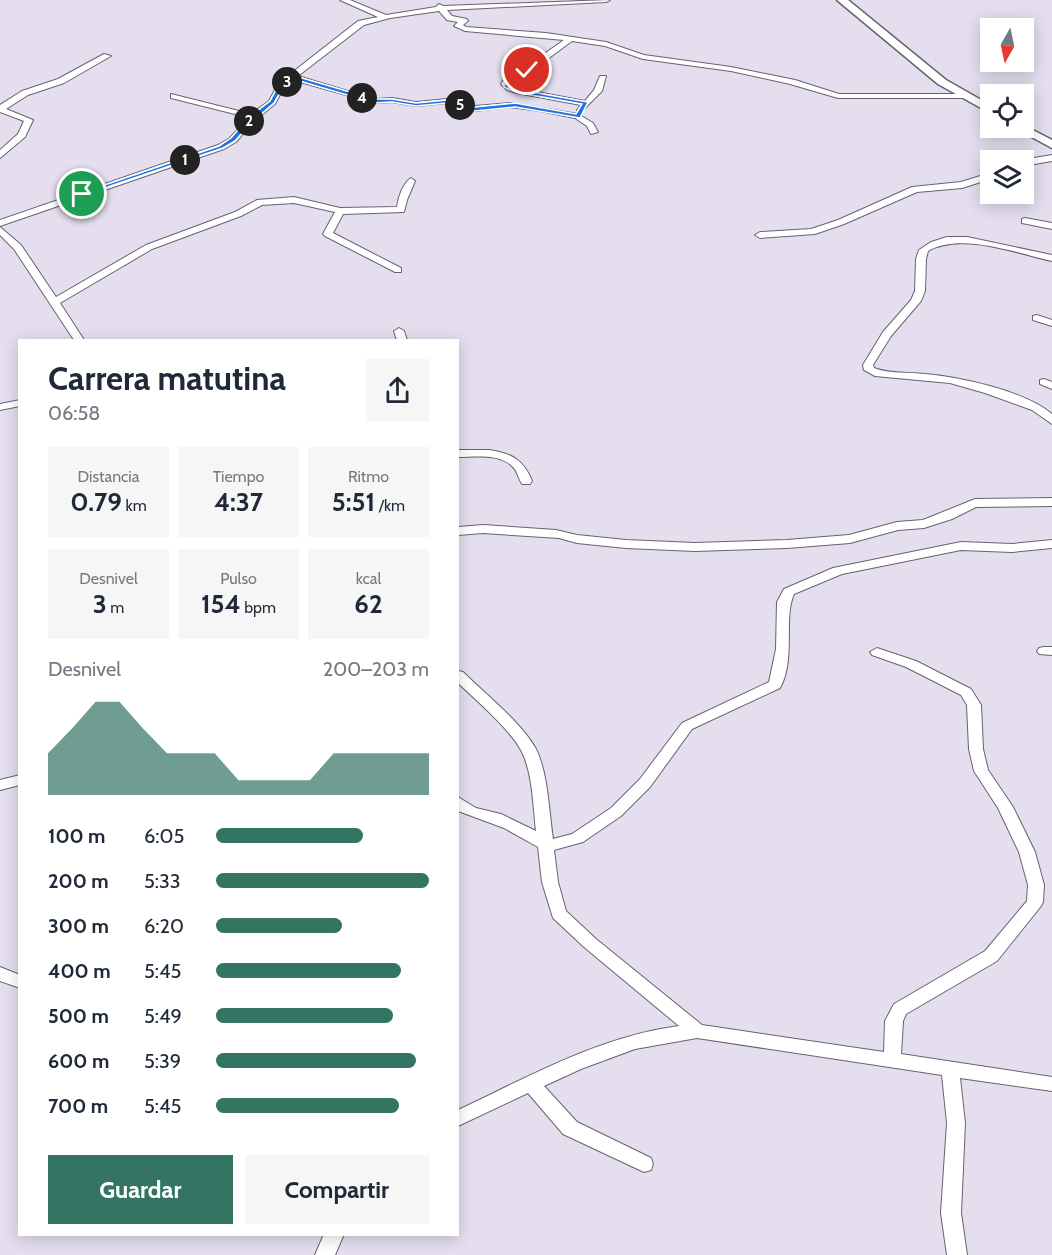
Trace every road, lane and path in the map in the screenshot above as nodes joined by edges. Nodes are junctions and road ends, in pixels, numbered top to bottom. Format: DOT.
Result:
graph roads {
  1 [pos="344,0"];
  2 [pos="606,0"];
  3 [pos="842,0"];
  4 [pos="439,6"];
  5 [pos="381,13"];
  6 [pos="570,39"];
  7 [pos="107,56"];
  8 [pos="292,77"];
  9 [pos="603,78"];
  10 [pos="174,96"];
  11 [pos="965,96"];
  12 [pos="585,103"];
  13 [pos="980,104"];
  14 [pos="257,114"];
  15 [pos="578,116"];
  16 [pos="594,132"];
  17 [pos="1034,136"];
  18 [pos="1052,146"];
  19 [pos="0,155"];
  20 [pos="1052,158"];
  21 [pos="1034,161"];
  22 [pos="980,179"];
  23 [pos="411,181"];
  24 [pos="340,211"];
  25 [pos="1025,220"];
  26 [pos="0,223"];
  27 [pos="1052,226"];
  28 [pos="0,230"];
  29 [pos="760,235"];
  30 [pos="1052,258"];
  31 [pos="398,270"];
  32 [pos="53,303"];
  33 [pos="1037,318"];
  34 [pos="1052,323"];
  35 [pos="78,339"];
  36 [pos="18,404"];
  37 [pos="1,407"];
  38 [pos="1052,421"];
  39 [pos="459,454"];
  40 [pos="526,481"];
  41 [pos="1052,502"];
  42 [pos="459,531"];
  43 [pos="556,534"];
  44 [pos="579,536"];
  45 [pos="1052,544"];
  46 [pos="877,652"];
  47 [pos="459,676"];
  48 [pos="18,780"];
  49 [pos="0,785"];
  50 [pos="459,803"];
  51 [pos="547,846"];
  52 [pos="0,974"];
  53 [pos="18,981"];
  54 [pos="697,1031"];
  55 [pos="892,1060"];
  56 [pos="950,1069"];
  57 [pos="1052,1084"];
  58 [pos="532,1085"];
  59 [pos="459,1118"];
  60 [pos="644,1164"];
  61 [pos="333,1236"];
  62 [pos="325,1255"];
  63 [pos="957,1255"];
  1 -- 5 [label="street"];
  2 -- 4 [label="street"];
  3 -- 11 [label="main road"];
  4 -- 5 [label="street"];
  4 -- 6 [label="street"];
  5 -- 8 [label="street"];
  6 -- 11 [label="street"];
  6 -- 12 [label="street"];
  7 -- 19 [label="street"];
  8 -- 14 [label="street"];
  8 -- 15 [label="street"];
  9 -- 12 [label="street"];
  10 -- 14 [label="street"];
  11 -- 13 [label="main road"];
  12 -- 15 [label="street"];
  14 -- 26 [label="street"];
  15 -- 16 [label="street"];
  17 -- 18 [label="main road"];
  20 -- 21 [label="street"];
  22 -- 29 [label="street"];
  23 -- 24 [label="street"];
  24 -- 31 [label="street"];
  24 -- 32 [label="street"];
  25 -- 27 [label="street"];
  28 -- 32 [label="street"];
  30 -- 38 [label="street"];
  32 -- 35 [label="street"];
  33 -- 34 [label="street"];
  36 -- 37 [label="street"];
  39 -- 40 [label="street"];
  41 -- 43 [label="street"];
  42 -- 43 [label="street"];
  43 -- 44 [label="street"];
  45 -- 51 [label="street"];
  46 -- 55 [label="street"];
  47 -- 51 [label="street"];
  48 -- 49 [label="street"];
  50 -- 51 [label="street"];
  51 -- 54 [label="street"];
  52 -- 53 [label="street"];
  54 -- 55 [label="street"];
  54 -- 58 [label="street"];
  55 -- 56 [label="street"];
  56 -- 57 [label="street"];
  56 -- 63 [label="street"];
  58 -- 59 [label="street"];
  58 -- 60 [label="street"];
  61 -- 62 [label="street"];
}
